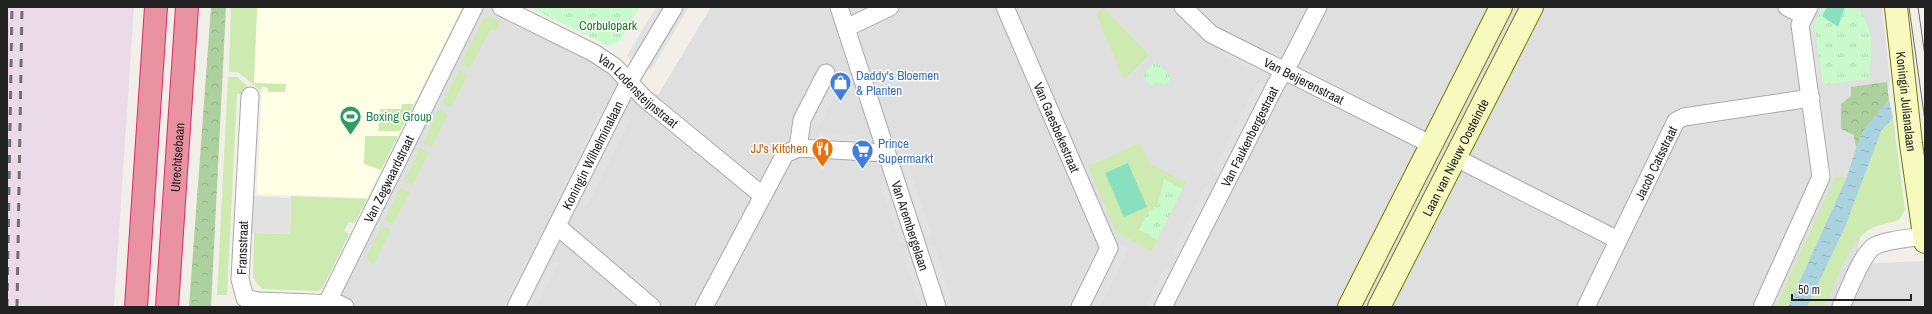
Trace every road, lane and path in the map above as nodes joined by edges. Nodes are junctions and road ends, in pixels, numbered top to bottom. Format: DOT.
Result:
graph roads {
  1 [pos="156,7"];
  2 [pos="187,7"];
  3 [pos="474,7"];
  4 [pos="501,7"];
  5 [pos="674,7"];
  6 [pos="839,7"];
  7 [pos="890,7"];
  8 [pos="1005,7"];
  9 [pos="1183,7"];
  10 [pos="1318,7"];
  11 [pos="1501,7"];
  12 [pos="1532,7"];
  13 [pos="1787,7"];
  14 [pos="1896,7"];
  15 [pos="1806,11"];
  16 [pos="846,28"];
  17 [pos="1284,72"];
  18 [pos="826,73"];
  19 [pos="629,82"];
  20 [pos="250,96"];
  21 [pos="1810,98"];
  22 [pos="1432,145"];
  23 [pos="791,151"];
  24 [pos="886,152"];
  25 [pos="1456,158"];
  26 [pos="763,196"];
  27 [pos="557,226"];
  28 [pos="1925,238"];
  29 [pos="1618,240"];
  30 [pos="325,305"];
  31 [pos="136,307"];
  32 [pos="166,307"];
  33 [pos="345,307"];
  34 [pos="516,307"];
  35 [pos="652,307"];
  36 [pos="704,307"];
  37 [pos="937,307"];
  38 [pos="1080,307"];
  39 [pos="1163,307"];
  40 [pos="1349,307"];
  41 [pos="1379,307"];
  42 [pos="1586,307"];
  43 [pos="1762,307"];
  44 [pos="1841,307"];
  1 -- 31 [label="highway"];
  2 -- 32 [label="highway, Utrechtsebaan"];
  3 -- 30 [label="street, Van Zegwaardstraat"];
  4 -- 19 [label="street, Van Lodensteijnstraat"];
  5 -- 19 [label="street, Koningin Wilhelminalaan"];
  6 -- 16 [label="street, Van Arembergelaan"];
  7 -- 16 [label="street"];
  8 -- 38 [label="street, Van Gaesbekestraat"];
  9 -- 17 [label="street, Van Beijerenstraat"];
  10 -- 17 [label="street, Van Faukenbergestraat"];
  11 -- 22 [label="main road, Laan van Nieuw Oosteinde"];
  12 -- 25 [label="main road, Laan van Nieuw Oosteinde"];
  13 -- 15 [label="street"];
  14 -- 28 [label="main road, Koningin Julianalaan"];
  15 -- 21 [label="street"];
  16 -- 24 [label="street, Van Arembergelaan"];
  17 -- 22 [label="street, Van Beijerenstraat"];
  17 -- 39 [label="street, Van Faukenbergestraat"];
  18 -- 23 [label="street"];
  19 -- 26 [label="street, Van Lodensteijnstraat"];
  19 -- 27 [label="street, Koningin Wilhelminalaan"];
  20 -- 30 [label="street, Fransstraat"];
  21 -- 29 [label="street, Jacob Catsstraat"];
  21 -- 43 [label="street"];
  22 -- 40 [label="main road, Laan van Nieuw Oosteinde"];
  23 -- 24 [label="street"];
  23 -- 26 [label="street"];
  24 -- 37 [label="street, Van Arembergelaan"];
  25 -- 29 [label="street"];
  25 -- 41 [label="main road, Laan van Nieuw Oosteinde"];
  26 -- 36 [label="street"];
  27 -- 34 [label="street, Koningin Wilhelminalaan"];
  27 -- 35 [label="street"];
  28 -- 44 [label="street"];
  29 -- 42 [label="street, Jacob Catsstraat"];
  30 -- 33 [label="street, Fransstraat"];
}
